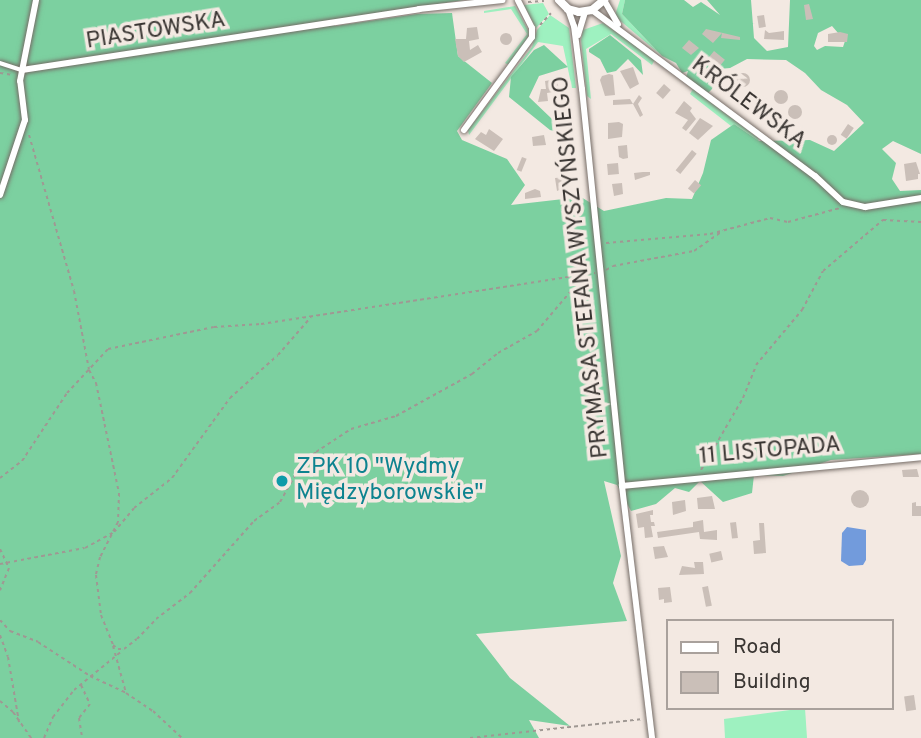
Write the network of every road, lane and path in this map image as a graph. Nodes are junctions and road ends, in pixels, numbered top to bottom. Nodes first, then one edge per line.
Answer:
1 (36, 0) edge
2 (503, 0) edge
3 (518, 0) edge
4 (559, 0) edge
5 (604, 0) edge
6 (568, 9) junction
7 (588, 11) junction
8 (551, 13) dead end
9 (624, 32) junction
10 (533, 33) junction
11 (576, 44) junction
12 (0, 63) edge
13 (22, 72) junction
14 (0, 73) edge
15 (25, 120) junction
16 (464, 130) dead end
17 (0, 195) edge
18 (921, 198) edge
19 (854, 206) junction
20 (921, 222) edge
21 (723, 231) junction
22 (598, 244) junction
23 (601, 273) junction
24 (587, 274) junction
25 (312, 316) junction
26 (89, 370) junction
27 (921, 457) edge
28 (697, 477) junction
29 (0, 478) edge
30 (622, 486) junction
31 (114, 532) junction
32 (0, 549) edge
33 (7, 562) junction
34 (0, 564) edge
35 (0, 590) edge
36 (0, 620) edge
37 (0, 635) edge
38 (113, 645) junction
39 (124, 649) junction
40 (115, 656) junction
41 (90, 676) junction
42 (81, 684) junction
43 (126, 693) junction
44 (0, 701) edge
45 (649, 719) junction
46 (19, 722) junction
47 (31, 738) edge
48 (44, 738) edge
49 (82, 738) edge
50 (182, 738) edge
51 (470, 738) edge
52 (652, 738) edge

1 - 13 street
2 - 13 street, PIASTOWSKA
3 - 10 street
4 - 6 street
5 - 7 street
5 - 9 street, KRÓLEWSKA
6 - 7 street
6 - 11 street, PRYMASA STEFANA WYSZYŃSKIEGO
7 - 9 street, KRÓLEWSKA
7 - 11 street, PRYMASA STEFANA WYSZYŃSKIEGO
8 - 10 path
9 - 19 street, KRÓLEWSKA
10 - 16 street
11 - 22 street, PRYMASA STEFANA WYSZYŃSKIEGO
12 - 13 lane
13 - 14 path
13 - 15 street
15 - 17 street
15 - 26 path
18 - 19 street
19 - 21 path
20 - 28 path
21 - 22 path
21 - 23 path
22 - 23 street, PRYMASA STEFANA WYSZYŃSKIEGO
23 - 24 path
23 - 30 street, PRYMASA STEFANA WYSZYŃSKIEGO
24 - 25 path
24 - 39 path
25 - 26 path
25 - 31 path
26 - 29 path
26 - 31 path
27 - 28 street, 11 LISTOPADA
28 - 30 street, 11 LISTOPADA
30 - 45 street, PRYMASA STEFANA WYSZYŃSKIEGO
31 - 33 path
31 - 38 path
32 - 33 path
33 - 34 path
33 - 35 path
36 - 41 path
37 - 46 path
38 - 39 path
38 - 40 path
39 - 40 path
40 - 41 path
40 - 43 path
41 - 42 path
41 - 43 path
42 - 48 path
42 - 49 path
43 - 50 path
44 - 46 path
45 - 51 path
45 - 52 street, PRYMASA STEFANA WYSZYŃSKIEGO
46 - 47 path

